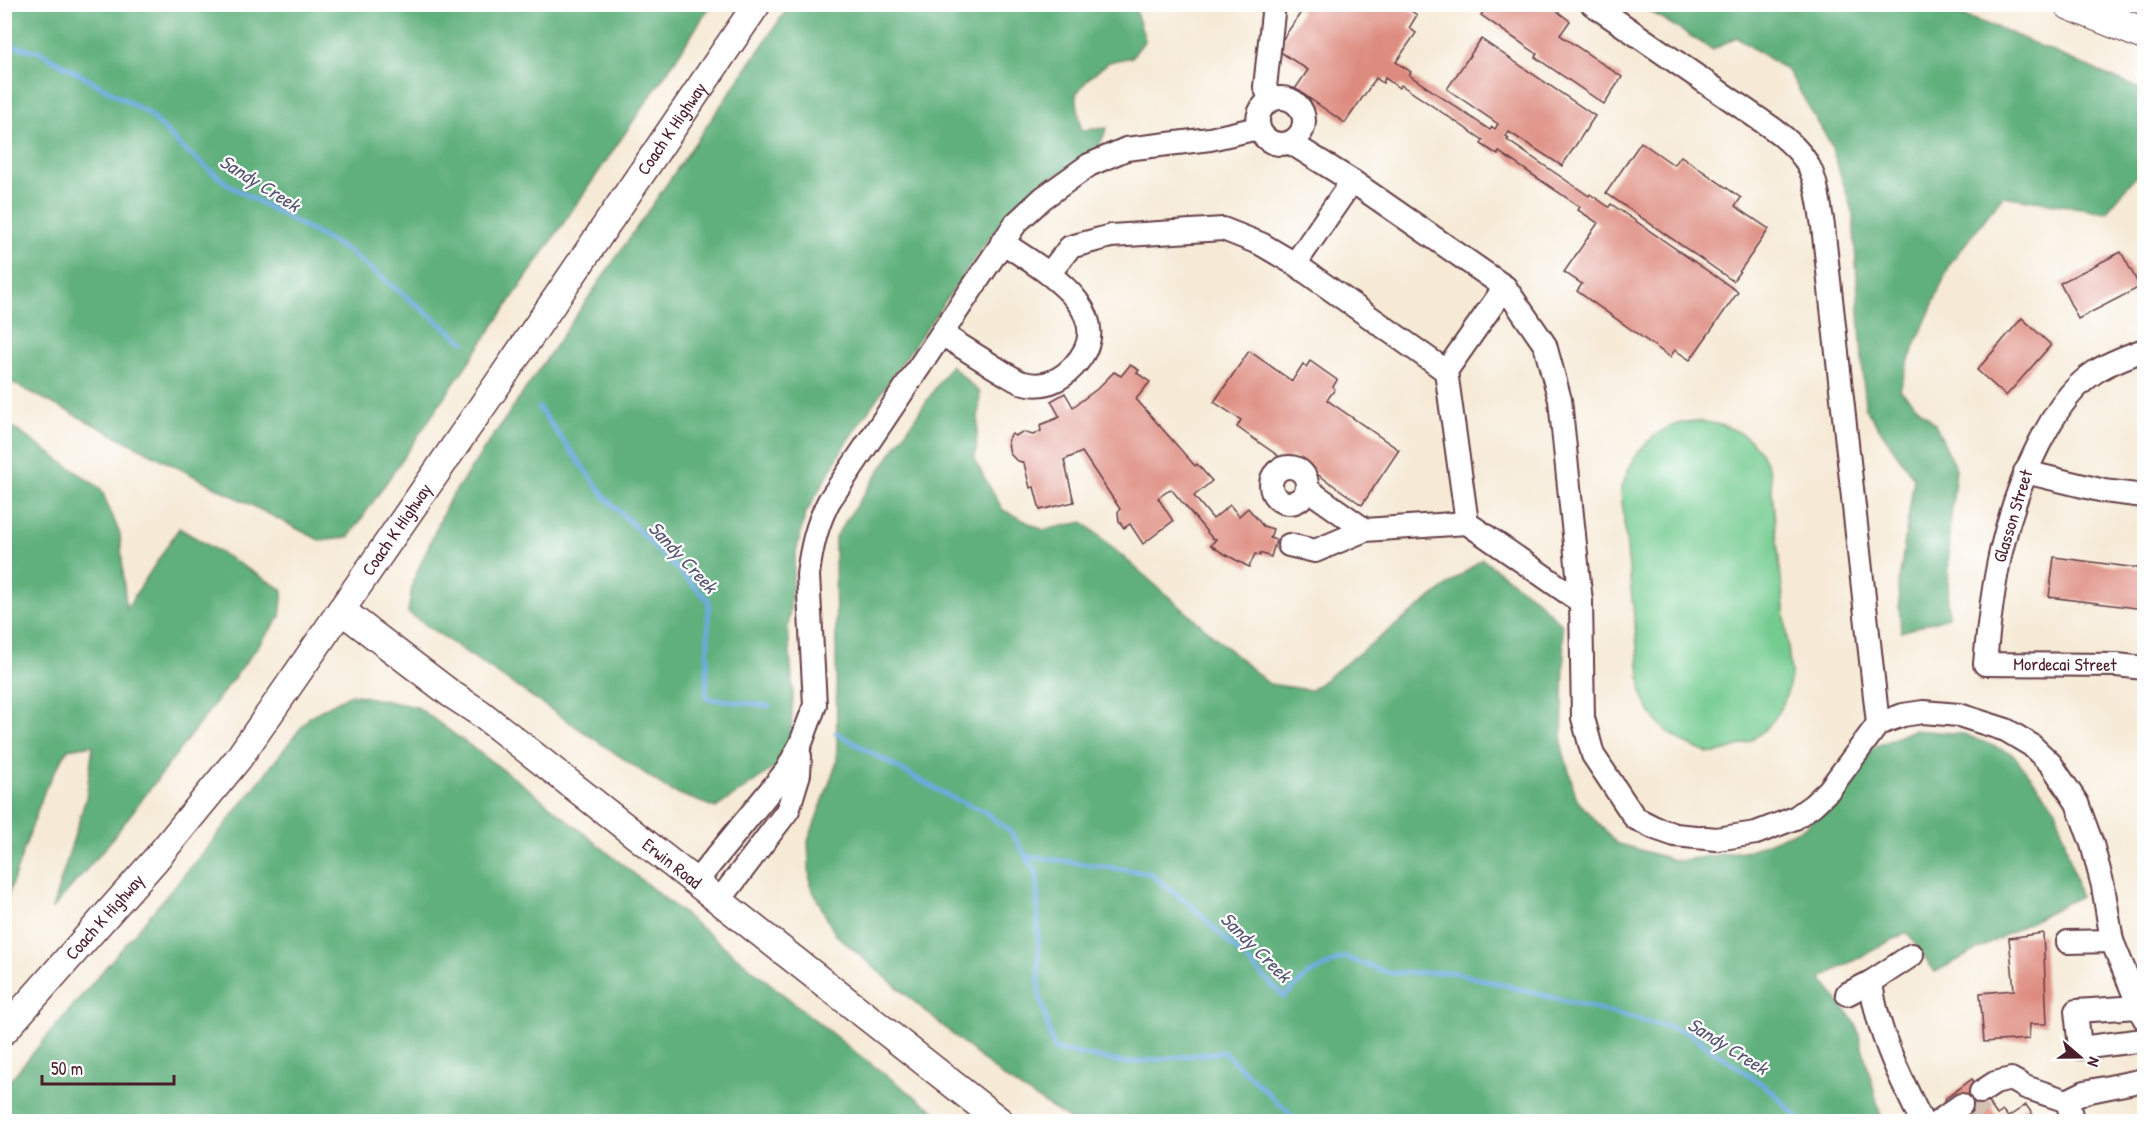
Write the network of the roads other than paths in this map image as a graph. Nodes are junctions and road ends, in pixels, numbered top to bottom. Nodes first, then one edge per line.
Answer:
1 (757, 4) edge
2 (1274, 4) edge
3 (1592, 4) edge
4 (2070, 4) edge
5 (2145, 34) edge
6 (1271, 100) junction
7 (1258, 128) junction
8 (1291, 142) junction
9 (1352, 181) junction
10 (1002, 242) junction
11 (1296, 264) junction
12 (1049, 274) junction
13 (1505, 286) junction
14 (942, 334) junction
15 (2145, 350) edge
16 (1446, 371) junction
17 (2025, 472) junction
18 (1304, 494) dead end
19 (2145, 496) edge
20 (1467, 523) junction
21 (1357, 532) junction
22 (1289, 544) dead end
23 (1581, 602) junction
24 (341, 610) junction
25 (1985, 664) joint
26 (2145, 668) edge
27 (1878, 724) junction
28 (801, 742) junction
29 (695, 883) junction
30 (719, 901) junction
31 (2112, 941) junction
32 (2068, 942) dead end
33 (1912, 955) dead end
34 (1871, 982) junction
35 (1847, 994) dead end
36 (2142, 1012) edge
37 (4, 1031) edge
38 (2145, 1040) edge
39 (2145, 1080) edge
40 (1983, 1095) tunnel mouth
41 (2070, 1111) edge
42 (1960, 1113) tunnel mouth
43 (1001, 1122) edge
44 (1922, 1122) edge
45 (1938, 1122) edge

1 - 24 main road, Coach K Highway
2 - 6 street
3 - 27 street
4 - 5 highway
6 - 7 street
6 - 8 street
7 - 8 street
7 - 10 street
8 - 9 street
9 - 11 street
9 - 13 street
10 - 12 street
10 - 14 street
11 - 12 street
11 - 16 street
12 - 14 street
13 - 16 street
13 - 23 street
14 - 28 street
15 - 17 street, Glasson Street
16 - 20 street
17 - 19 street
17 - 25 street, Glasson Street
18 - 21 street
20 - 21 street
20 - 23 street
21 - 22 street
23 - 27 street
24 - 29 main road, Erwin Road
24 - 37 main road, Coach K Highway
25 - 26 street, Mordecai Street
27 - 31 street
28 - 29 street
28 - 30 street
29 - 30 main road, Erwin Road
30 - 43 main road, Erwin Road
31 - 32 street
31 - 36 street
33 - 34 street
34 - 35 street
34 - 44 street
36 - 38 street
39 - 41 street
40 - 41 street
42 - 45 street

